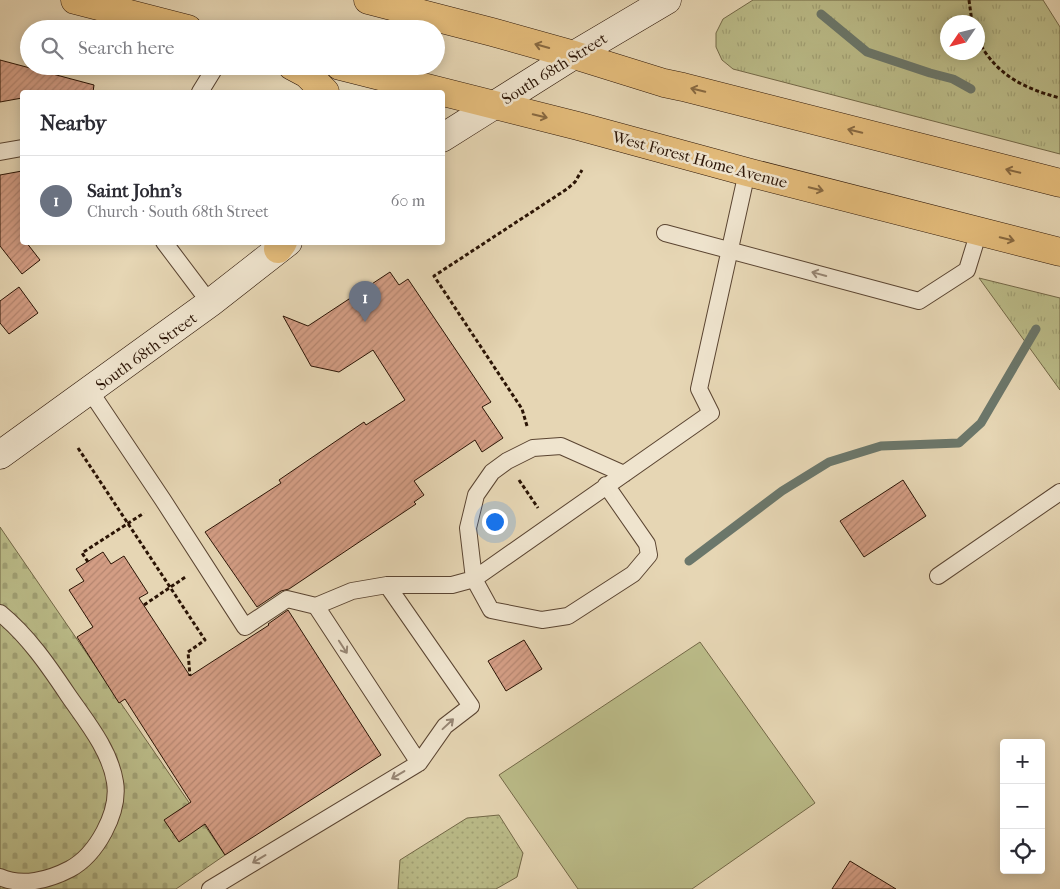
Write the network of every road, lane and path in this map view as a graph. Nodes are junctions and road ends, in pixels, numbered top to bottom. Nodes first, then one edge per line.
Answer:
1 (75, 0) edge
2 (368, 0) edge
3 (667, 0) edge
4 (969, 0) edge
5 (971, 15) edge
6 (153, 20) edge
7 (443, 20) edge
8 (445, 21) edge
9 (985, 52) edge
10 (574, 55) junction
11 (210, 75) edge
12 (308, 75) edge
13 (376, 75) edge
14 (201, 90) edge
15 (323, 90) edge
16 (435, 90) edge
17 (445, 93) edge
18 (1060, 98) edge
19 (494, 105) junction
20 (445, 136) edge
21 (20, 148) edge
22 (0, 152) edge
23 (582, 170) dead end
24 (747, 172) junction
25 (1060, 183) edge
26 (979, 231) junction
27 (665, 233) dead end
28 (166, 245) edge
29 (283, 245) edge
30 (730, 251) junction
31 (1060, 252) edge
32 (210, 304) junction
33 (90, 391) junction
34 (528, 429) dead end
35 (78, 448) dead end
36 (0, 455) edge
37 (507, 461) junction
38 (624, 474) junction
39 (606, 485) junction
40 (1060, 492) edge
41 (164, 500) junction
42 (128, 523) junction
43 (550, 525) junction
44 (88, 562) dead end
45 (205, 565) junction
46 (938, 576) dead end
47 (474, 580) junction
48 (387, 584) junction
49 (170, 587) junction
50 (144, 605) dead end
51 (316, 606) junction
52 (0, 613) edge
53 (190, 676) dead end
54 (419, 762) junction
55 (0, 877) edge
56 (210, 889) edge

1 - 6 main road
7 -> 2 main road
3 - 10 street, South 68th Street
4 - 5 path
10 -> 8 main road
9 - 18 path
10 - 19 street, South 68th Street
25 -> 10 main road
11 - 14 lane
12 - 15 main road
13 - 16 main road, West Forest Home Avenue
17 - 19 main road, West Forest Home Avenue
19 - 20 street, South 68th Street
19 -> 24 main road, West Forest Home Avenue
21 - 22 lane
23 - 34 path
24 -> 26 main road, West Forest Home Avenue
24 - 30 lane
26 -> 30 lane
26 -> 31 main road, West Forest Home Avenue
27 - 30 lane
28 - 32 lane
29 - 32 street, South 68th Street
30 - 38 lane
32 - 33 street, South 68th Street
33 - 36 street, South 68th Street
33 - 41 lane
35 - 42 path
37 - 38 lane
37 - 43 path
37 - 47 lane
38 - 39 lane
39 - 43 lane
39 - 47 lane
40 - 46 lane
41 - 42 path
41 - 45 lane
42 - 44 path
42 - 49 path
43 - 47 lane
45 - 49 path
45 - 51 lane
47 - 48 lane
48 - 51 lane
54 -> 48 lane
49 - 50 path
49 - 53 path
51 -> 54 lane
52 - 55 lane
54 -> 56 lane

